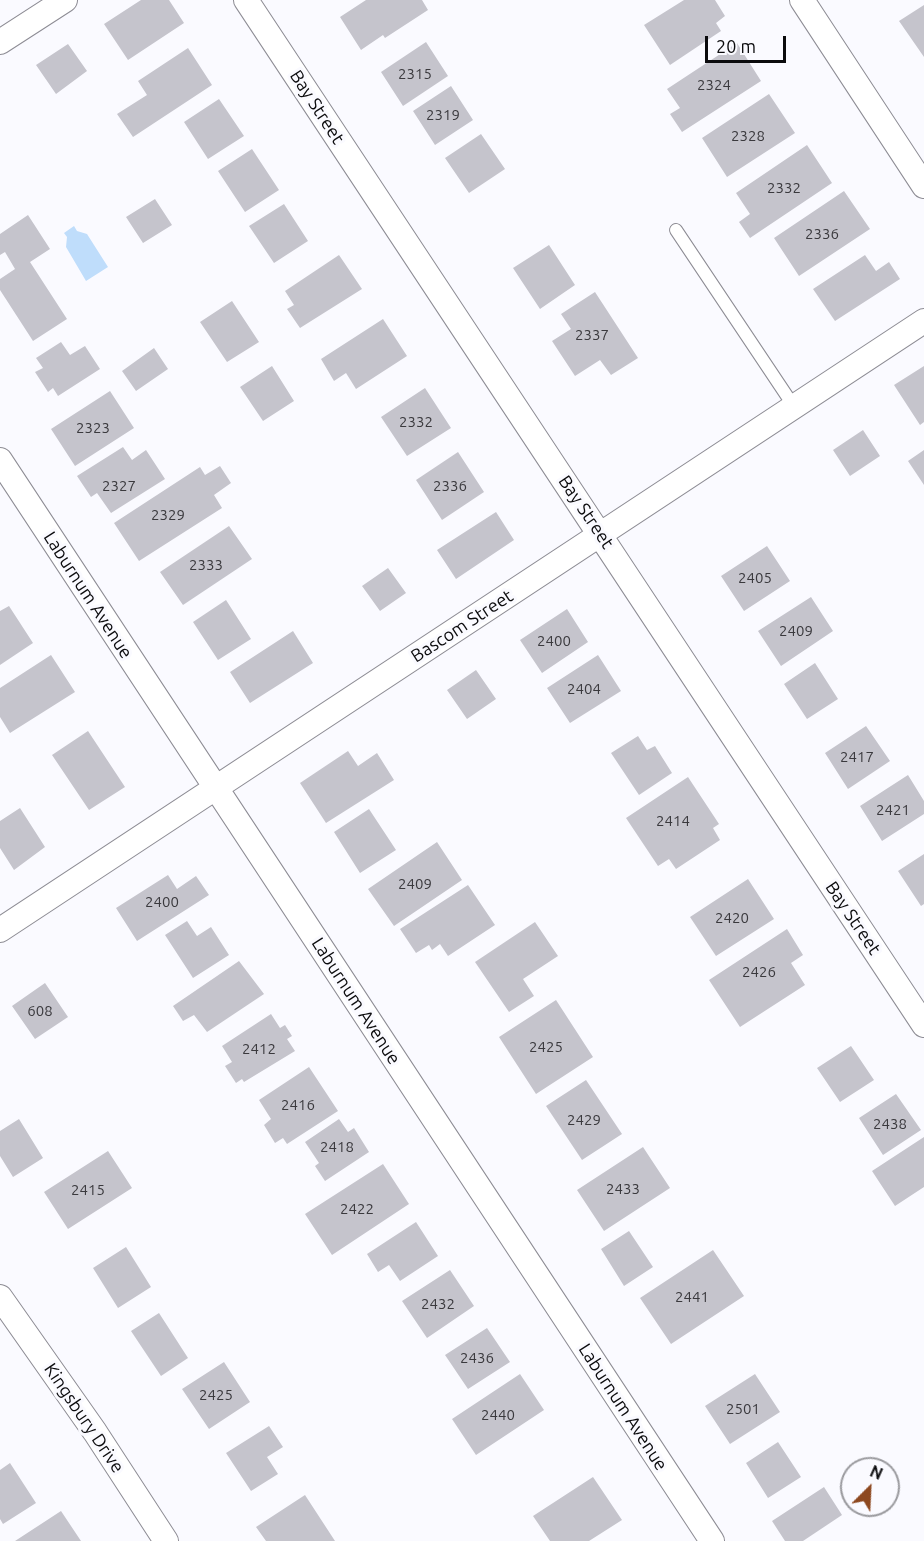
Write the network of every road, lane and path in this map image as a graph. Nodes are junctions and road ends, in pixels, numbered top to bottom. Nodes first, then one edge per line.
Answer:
1 (65, 0) edge
2 (246, 0) edge
3 (802, 0) edge
4 (0, 42) edge
5 (924, 186) edge
6 (676, 230) dead end
7 (924, 321) edge
8 (795, 408) junction
9 (0, 460) edge
10 (601, 535) junction
11 (215, 788) junction
12 (0, 930) edge
13 (924, 1025) edge
14 (0, 1297) edge
15 (166, 1541) edge
16 (712, 1541) edge

1 - 4 street
2 - 10 street, Bay Street
3 - 5 street
6 - 8 lane
7 - 8 street, Bascom Street
8 - 10 street, Bascom Street
9 - 11 street, Laburnum Avenue
10 - 11 street, Bascom Street
10 - 13 street, Bay Street
11 - 12 street, Bascom Street
11 - 16 street, Laburnum Avenue
14 - 15 street, Kingsbury Drive

